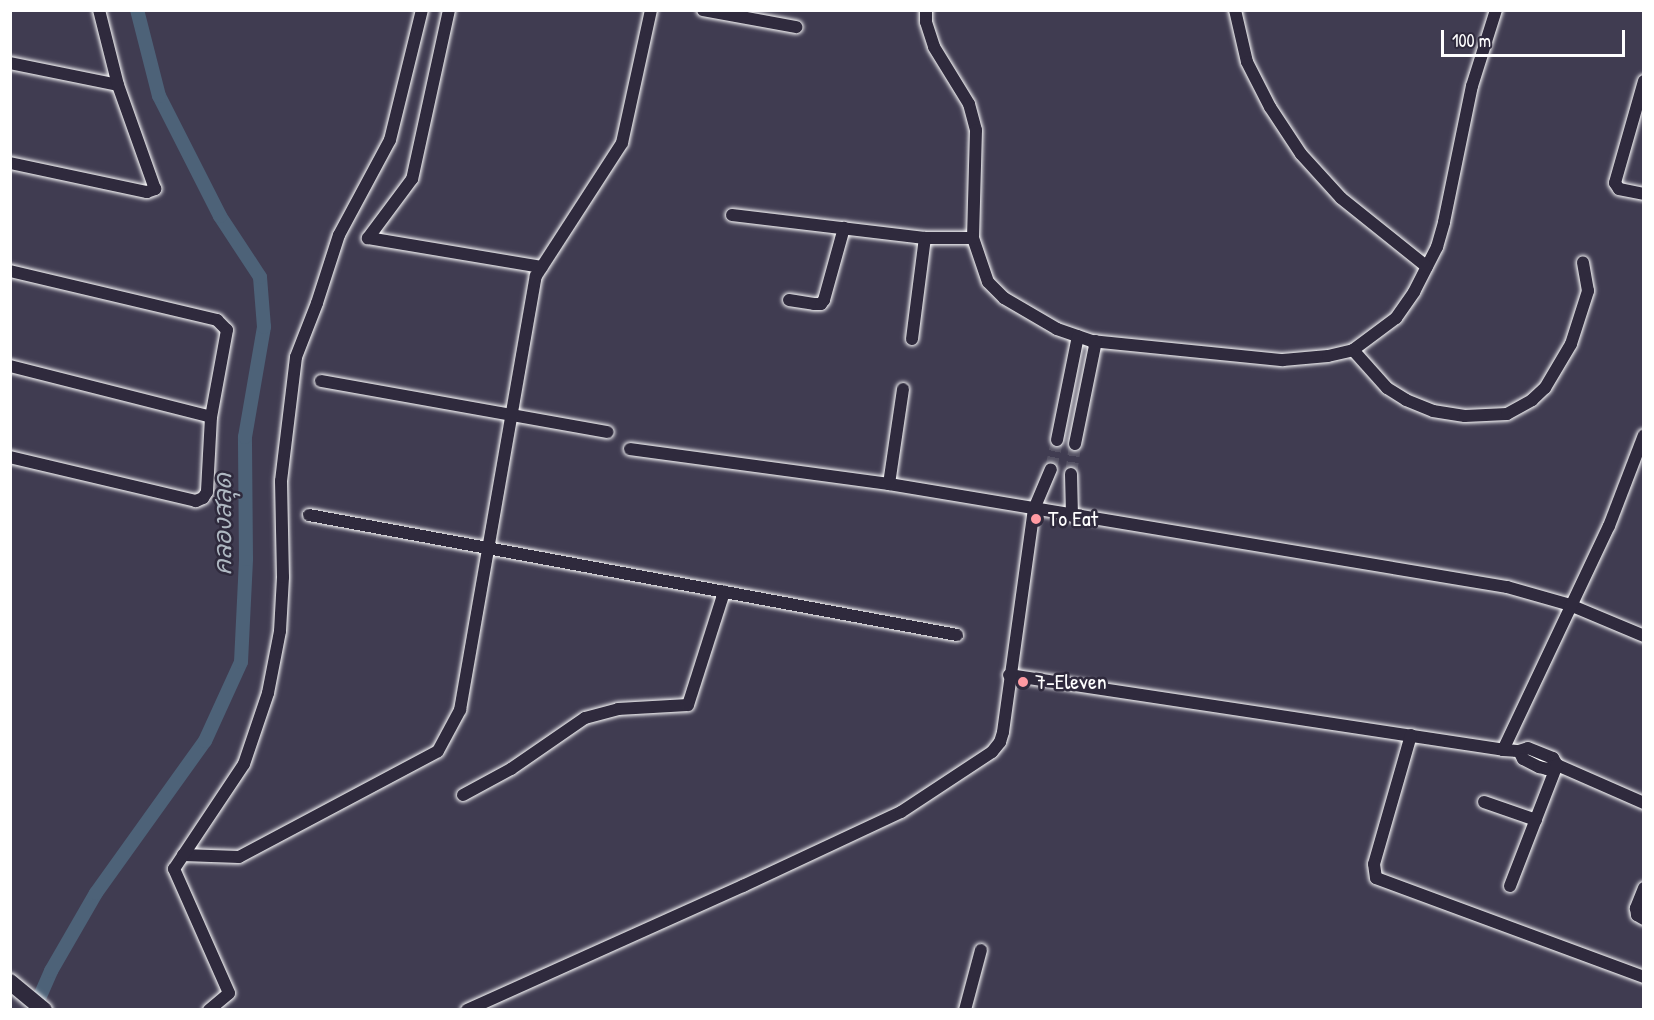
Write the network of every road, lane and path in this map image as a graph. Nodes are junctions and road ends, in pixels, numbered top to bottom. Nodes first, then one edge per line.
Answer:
1 (99, 10) edge
2 (422, 10) edge
3 (449, 10) edge
4 (651, 10) edge
5 (703, 10) edge
6 (926, 10) edge
7 (1235, 10) edge
8 (1496, 10) edge
9 (796, 27) dead end
10 (10, 63) edge
11 (1644, 81) edge
12 (118, 85) junction
13 (10, 163) edge
14 (1644, 194) edge
15 (732, 215) dead end
16 (844, 228) junction
17 (925, 238) junction
18 (973, 238) junction
19 (1583, 262) dead end
20 (542, 267) junction
21 (1427, 267) junction
22 (10, 271) edge
23 (789, 300) dead end
24 (1077, 336) junction
25 (912, 339) dead end
26 (1096, 341) junction
27 (1353, 350) junction
28 (10, 366) edge
29 (321, 381) dead end
30 (903, 389) dead end
31 (511, 416) junction
32 (210, 417) junction
33 (608, 432) dead end
34 (1644, 435) edge
35 (1057, 440) tunnel mouth
36 (1075, 444) tunnel mouth
37 (630, 449) dead end
38 (10, 457) edge
39 (1051, 469) tunnel mouth
40 (1638, 472) edge
41 (1071, 474) tunnel mouth
42 (889, 484) junction
43 (1034, 509) junction
44 (309, 516) dead end
45 (1072, 516) junction
46 (488, 549) junction
47 (724, 592) junction
48 (1570, 604) junction
49 (957, 635) dead end
50 (1644, 636) edge
51 (1009, 675) junction
52 (1411, 735) junction
53 (1503, 750) junction
54 (1557, 765) junction
55 (463, 795) dead end
56 (1484, 802) dead end
57 (1644, 803) edge
58 (1536, 820) junction
59 (183, 855) junction
60 (1509, 886) dead end
61 (1644, 888) edge
62 (1644, 919) edge
63 (981, 950) dead end
64 (1644, 977) edge
65 (10, 982) edge
66 (44, 1010) edge
67 (208, 1010) edge
68 (467, 1010) edge
69 (965, 1010) edge

1 - 12 street
2 - 59 street
3 - 20 street
4 - 20 street
5 - 9 street
6 - 18 street
7 - 21 street
8 - 21 street
10 - 12 street
11 - 14 street
12 - 13 street
15 - 16 street
16 - 17 street
16 - 23 street
17 - 18 street
17 - 25 street
18 - 24 street
19 - 27 street
20 - 31 street
21 - 27 street
22 - 32 street
24 - 26 street
24 - 35 street
26 - 27 street
26 - 36 street
28 - 32 street
29 - 31 street
30 - 42 street
31 - 33 street
31 - 46 street
32 - 38 street
34 - 40 street
37 - 42 street
39 - 43 street
40 - 48 street
41 - 45 street
42 - 43 street
43 - 45 street
43 - 51 street
44 - 46 street
45 - 48 street
46 - 47 street
46 - 59 street
47 - 49 street
47 - 55 street
48 - 50 street
48 - 53 street
51 - 52 street
51 - 68 street
52 - 53 street
52 - 64 street
53 - 54 street
54 - 57 street
54 - 58 street
56 - 58 street
58 - 60 street
59 - 67 street
61 - 62 street
63 - 69 street
65 - 66 main road

